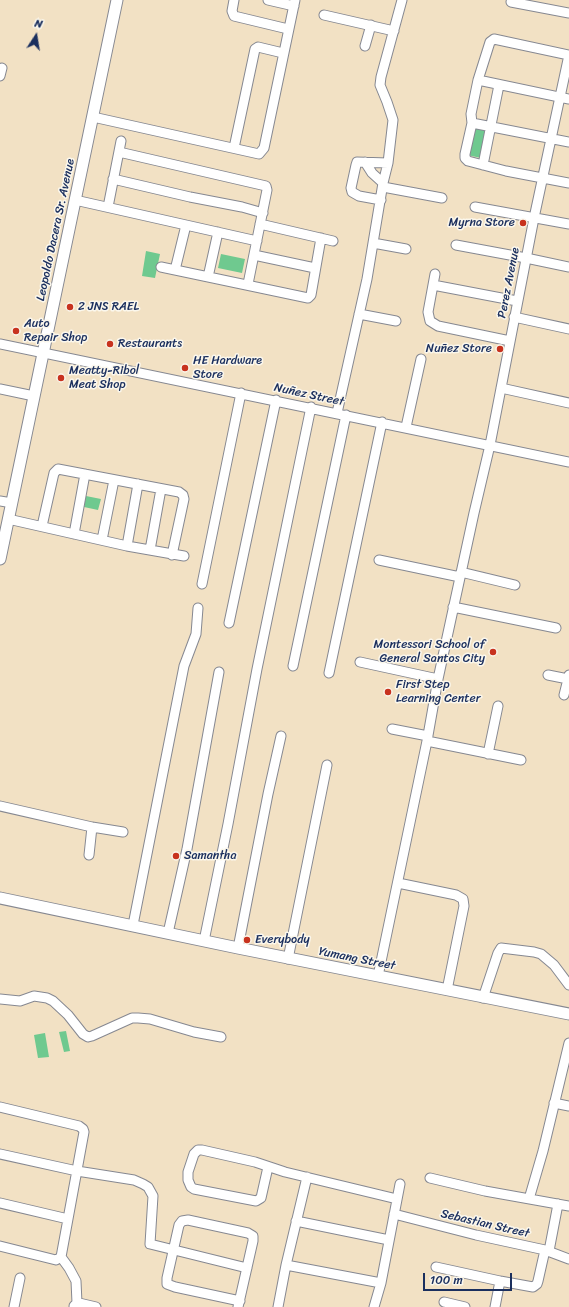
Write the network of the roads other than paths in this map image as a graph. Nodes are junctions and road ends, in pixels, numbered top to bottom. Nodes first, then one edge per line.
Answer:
1 (117, 0) edge
2 (234, 0) edge
3 (268, 0) edge
4 (402, 0) edge
5 (511, 2) dead end
6 (294, 3) edge
7 (569, 13) edge
8 (324, 15) dead end
9 (371, 26) junction
10 (288, 29) junction
11 (394, 31) junction
12 (365, 46) dead end
13 (283, 53) junction
14 (569, 55) edge
15 (478, 80) junction
16 (499, 85) junction
17 (564, 98) edge
18 (92, 117) junction
19 (472, 123) junction
20 (491, 127) junction
21 (551, 138) junction
22 (121, 141) dead end
23 (569, 142) edge
24 (234, 148) junction
25 (119, 152) junction
26 (365, 162) junction
27 (388, 163) junction
28 (483, 165) junction
29 (542, 178) junction
30 (113, 179) junction
31 (569, 183) edge
32 (383, 185) junction
33 (442, 198) dead end
34 (75, 200) junction
35 (381, 200) junction
36 (108, 208) junction
37 (475, 208) dead end
38 (263, 212) junction
39 (534, 218) junction
40 (260, 224) junction
41 (569, 224) edge
42 (186, 225) junction
43 (218, 232) junction
44 (322, 238) junction
45 (257, 241) junction
46 (333, 241) dead end
47 (373, 243) junction
48 (456, 245) dead end
49 (406, 249) dead end
50 (254, 255) junction
51 (526, 258) junction
52 (161, 267) dead end
53 (569, 267) edge
54 (315, 268) junction
55 (175, 270) junction
56 (436, 274) dead end
57 (208, 277) junction
58 (248, 284) junction
59 (433, 285) junction
60 (517, 301) junction
61 (359, 314) junction
62 (514, 317) junction
63 (396, 321) dead end
64 (569, 329) edge
65 (510, 341) junction
66 (0, 344) edge
67 (43, 353) junction
68 (421, 359) dead end
69 (501, 388) junction
70 (0, 389) edge
71 (241, 393) junction
72 (34, 396) junction
73 (276, 400) junction
74 (569, 403) edge
75 (310, 407) junction
76 (342, 414) junction
77 (382, 422) junction
78 (406, 428) junction
79 (490, 445) junction
80 (569, 462) edge
81 (85, 474) junction
82 (114, 480) junction
83 (138, 484) junction
84 (161, 489) junction
85 (0, 501) edge
86 (12, 503) junction
87 (5, 524) edge
88 (42, 526) junction
89 (74, 534) junction
90 (102, 540) junction
91 (127, 546) junction
92 (150, 550) junction
93 (172, 554) junction
94 (184, 556) dead end
95 (0, 559) edge
96 (379, 560) dead end
97 (460, 574) junction
98 (202, 584) dead end
99 (515, 585) dead end
100 (453, 607) junction
101 (198, 608) dead end
102 (229, 623) dead end
103 (556, 628) dead end
104 (360, 662) dead end
105 (293, 666) dead end
106 (219, 672) dead end
107 (329, 673) dead end
108 (548, 675) dead end
109 (569, 677) edge
110 (438, 679) junction
111 (564, 695) dead end
112 (498, 706) dead end
113 (392, 729) dead end
114 (281, 736) dead end
115 (427, 739) junction
116 (488, 754) junction
117 (521, 760) dead end
118 (327, 765) dead end
119 (0, 806) edge
120 (92, 827) junction
121 (123, 832) dead end
122 (89, 855) dead end
123 (398, 883) junction
124 (0, 898) edge
125 (133, 925) junction
126 (168, 933) junction
127 (204, 941) junction
128 (238, 948) junction
129 (288, 958) junction
130 (378, 976) junction
131 (569, 985) edge
132 (447, 990) junction
133 (484, 998) junction
134 (0, 999) edge
135 (569, 1014) edge
136 (221, 1037) dead end
137 (569, 1043) edge
138 (554, 1103) junction
139 (569, 1106) edge
140 (0, 1107) edge
141 (0, 1154) edge
142 (268, 1167) junction
143 (77, 1171) junction
144 (307, 1177) junction
145 (430, 1178) dead end
146 (400, 1184) dead end
147 (397, 1199) junction
148 (529, 1199) junction
149 (0, 1203) edge
150 (558, 1204) junction
151 (569, 1206) edge
152 (394, 1214) junction
153 (68, 1219) junction
154 (296, 1221) junction
155 (389, 1240) junction
156 (0, 1246) edge
157 (174, 1250) junction
158 (547, 1251) junction
159 (61, 1257) junction
160 (569, 1259) edge
161 (286, 1265) junction
162 (436, 1267) dead end
163 (247, 1268) junction
164 (20, 1278) dead end
165 (500, 1281) junction
166 (380, 1283) junction
167 (444, 1302) dead end
168 (239, 1304) edge
169 (75, 1305) edge
170 (14, 1307) edge
171 (96, 1307) edge
172 (280, 1307) edge
173 (374, 1307) edge
174 (465, 1307) edge
175 (494, 1307) edge

1 - 18 main road, Leopoldo Dacera Sr. Avenue
2 - 10 street
3 - 6 street
4 - 11 street
5 - 7 street
6 - 10 street
8 - 9 street
9 - 11 street
9 - 12 street
10 - 13 street
11 - 27 street
13 - 24 street
13 - 24 street
14 - 15 street
14 - 17 street, Perez Avenue
15 - 16 street
15 - 19 street
16 - 17 street
16 - 20 street
17 - 21 street, Perez Avenue
18 - 24 street
18 - 34 main road, Leopoldo Dacera Sr. Avenue
19 - 20 street
19 - 28 street
20 - 21 street
20 - 28 street
21 - 23 street
21 - 29 street, Perez Avenue
22 - 25 street
25 - 30 street
25 - 38 street
26 - 27 street
26 - 32 street
26 - 35 street
27 - 32 street
28 - 29 street
29 - 31 street
29 - 39 street, Perez Avenue
30 - 36 street
30 - 38 street
32 - 33 street
32 - 35 street
34 - 36 street
34 - 67 main road, Leopoldo Dacera Sr. Avenue
35 - 47 street
36 - 42 street
37 - 39 street
38 - 40 street
39 - 41 street
39 - 51 street, Perez Avenue
40 - 44 street
40 - 45 street
42 - 43 street
42 - 55 street
43 - 45 street
43 - 57 street
44 - 46 street
44 - 54 street
45 - 50 street
47 - 49 street
47 - 61 street
48 - 51 street
50 - 54 street
50 - 58 street
51 - 53 street
51 - 60 street, Perez Avenue
52 - 55 street
54 - 58 street
55 - 57 street
56 - 59 street
57 - 58 street
59 - 60 street
59 - 65 street
60 - 62 street, Perez Avenue
61 - 63 street
61 - 76 street
62 - 64 street
62 - 65 street, Perez Avenue
65 - 69 street, Perez Avenue
66 - 67 street, Nuñez Street
67 - 71 street, Nuñez Street
67 - 72 main road, Leopoldo Dacera Sr. Avenue
68 - 78 street
69 - 74 street
69 - 79 street, Perez Avenue
70 - 72 street
71 - 73 street, Nuñez Street
71 - 98 street
72 - 86 main road, Leopoldo Dacera Sr. Avenue
73 - 75 street, Nuñez Street
73 - 102 street
75 - 76 street, Nuñez Street
75 - 127 street
76 - 77 street, Nuñez Street
76 - 105 street
77 - 78 street, Nuñez Street
77 - 107 street
78 - 79 street, Nuñez Street
79 - 80 street, Nuñez Street
79 - 97 street, Perez Avenue
81 - 82 street
81 - 88 street
81 - 89 street
82 - 83 street
82 - 90 street
83 - 84 street
83 - 91 street
84 - 92 street
84 - 93 street
85 - 86 street
86 - 87 main road, Leopoldo Dacera Sr. Avenue
87 - 88 street
87 - 95 main road, Leopoldo Dacera Sr. Avenue
88 - 89 street
89 - 90 street
90 - 91 street
91 - 92 street
92 - 93 street
93 - 94 street
96 - 97 street
97 - 99 street
97 - 100 street, Perez Avenue
100 - 103 street
100 - 110 street, Perez Avenue
101 - 125 street
104 - 110 street
106 - 126 street
108 - 109 street
109 - 111 street
110 - 115 street, Perez Avenue
112 - 116 street
113 - 115 street
114 - 128 street
115 - 116 street
115 - 123 street, Perez Avenue
116 - 117 street
118 - 129 street
119 - 120 street
120 - 121 street
120 - 122 street
123 - 130 street, Perez Avenue
123 - 132 street
124 - 125 main road, Yumang Street
125 - 126 main road, Yumang Street
126 - 127 main road, Yumang Street
127 - 128 main road, Yumang Street
128 - 129 main road, Yumang Street
129 - 130 main road, Yumang Street
130 - 132 main road, Yumang Street
131 - 133 street
132 - 133 main road, Yumang Street
133 - 135 main road, Yumang Street
134 - 136 street
137 - 138 street
138 - 139 street
138 - 148 street
140 - 143 street
141 - 143 street
142 - 142 street
142 - 144 street
143 - 153 street
143 - 157 street
144 - 147 street
144 - 154 street
145 - 148 street
146 - 147 street
147 - 152 street
148 - 150 street
149 - 153 street
150 - 151 street
150 - 158 street
152 - 155 street
152 - 158 street, Sebastian Street
153 - 159 street
154 - 155 street
154 - 161 street
155 - 166 street
156 - 159 street
157 - 163 street
157 - 163 street
157 - 168 street
158 - 160 street, Sebastian Street
158 - 165 street
159 - 169 street
161 - 166 street
161 - 172 street
162 - 165 street
163 - 168 street
164 - 170 street
165 - 175 street
166 - 173 street
167 - 174 street
169 - 171 street

